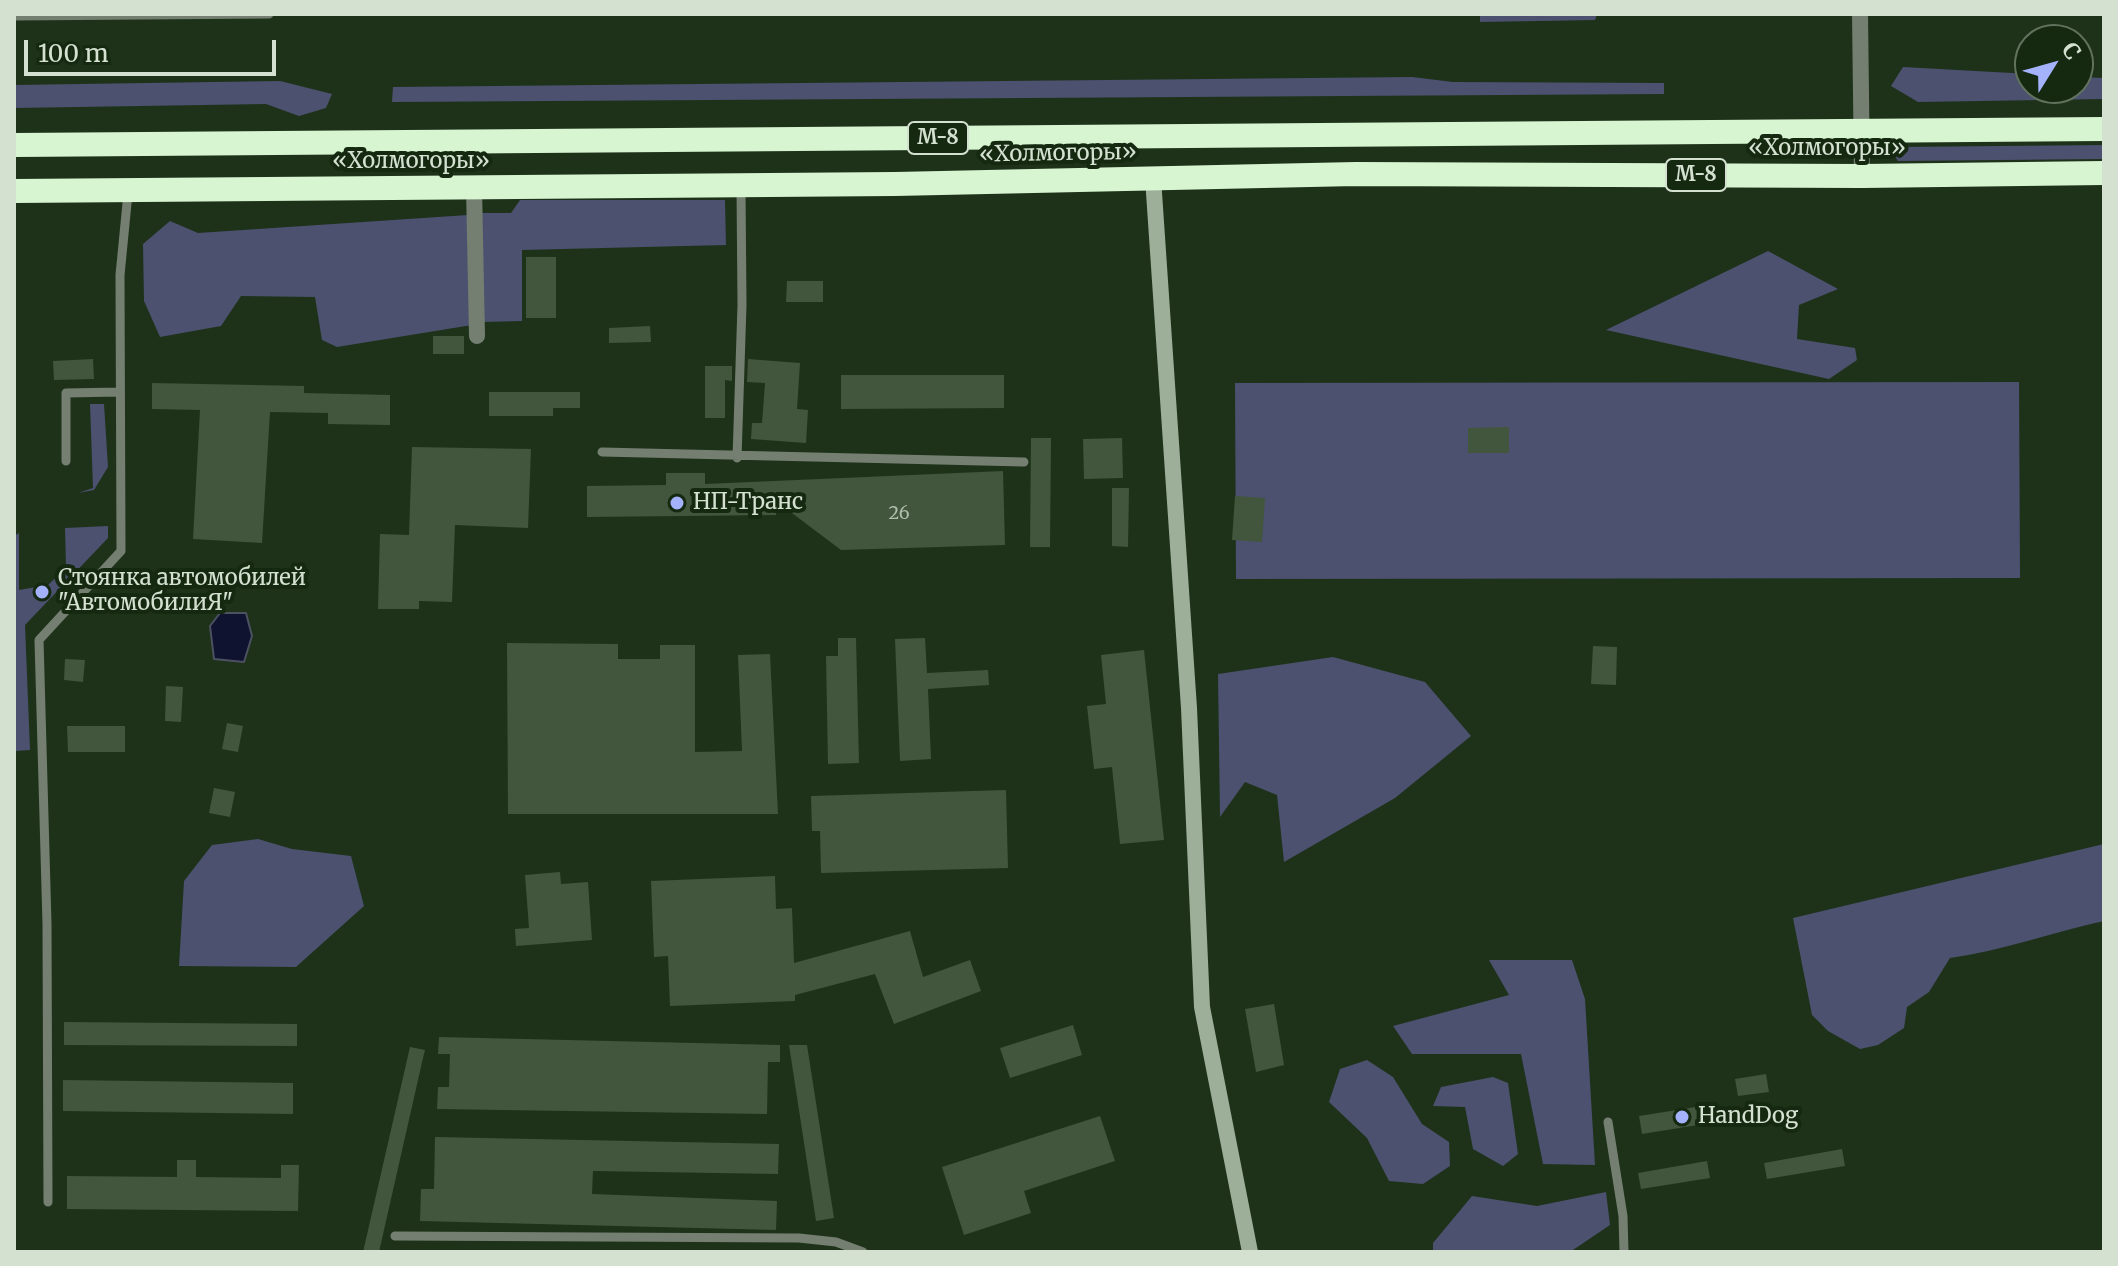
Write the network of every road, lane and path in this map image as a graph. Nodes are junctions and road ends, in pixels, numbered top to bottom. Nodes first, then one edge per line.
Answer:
1 (269, 14) edge
2 (1860, 14) edge
3 (14, 16) edge
4 (2104, 129) edge
5 (1861, 131) junction
6 (14, 145) edge
7 (2104, 173) edge
8 (1862, 176) junction
9 (1153, 178) junction
10 (741, 185) junction
11 (474, 187) junction
12 (128, 190) junction
13 (14, 191) edge
14 (477, 336) dead end
15 (119, 392) junction
16 (602, 452) dead end
17 (737, 458) junction
18 (66, 461) dead end
19 (1024, 462) dead end
20 (1608, 1122) dead end
21 (48, 1202) dead end
22 (395, 1236) dead end
23 (863, 1252) edge
24 (1250, 1252) edge
25 (1624, 1252) edge

1 - 3 lane
2 - 5 street
4 - 5 highway, «Холмогоры» / М-8
5 - 6 highway, «Холмогоры» / М-8
5 - 8 street
7 - 8 highway, «Холмогоры» / М-8
8 - 9 highway, «Холмогоры» / М-8
9 - 10 highway, «Холмогоры» / М-8
9 - 24 street
10 - 11 highway, «Холмогоры» / М-8
10 - 17 lane
11 - 12 highway, «Холмогоры» / М-8
11 - 14 street
12 - 13 highway, «Холмогоры» / М-8
12 - 15 lane
15 - 18 lane
15 - 21 lane
16 - 17 lane
17 - 19 lane
20 - 25 lane
22 - 23 lane

